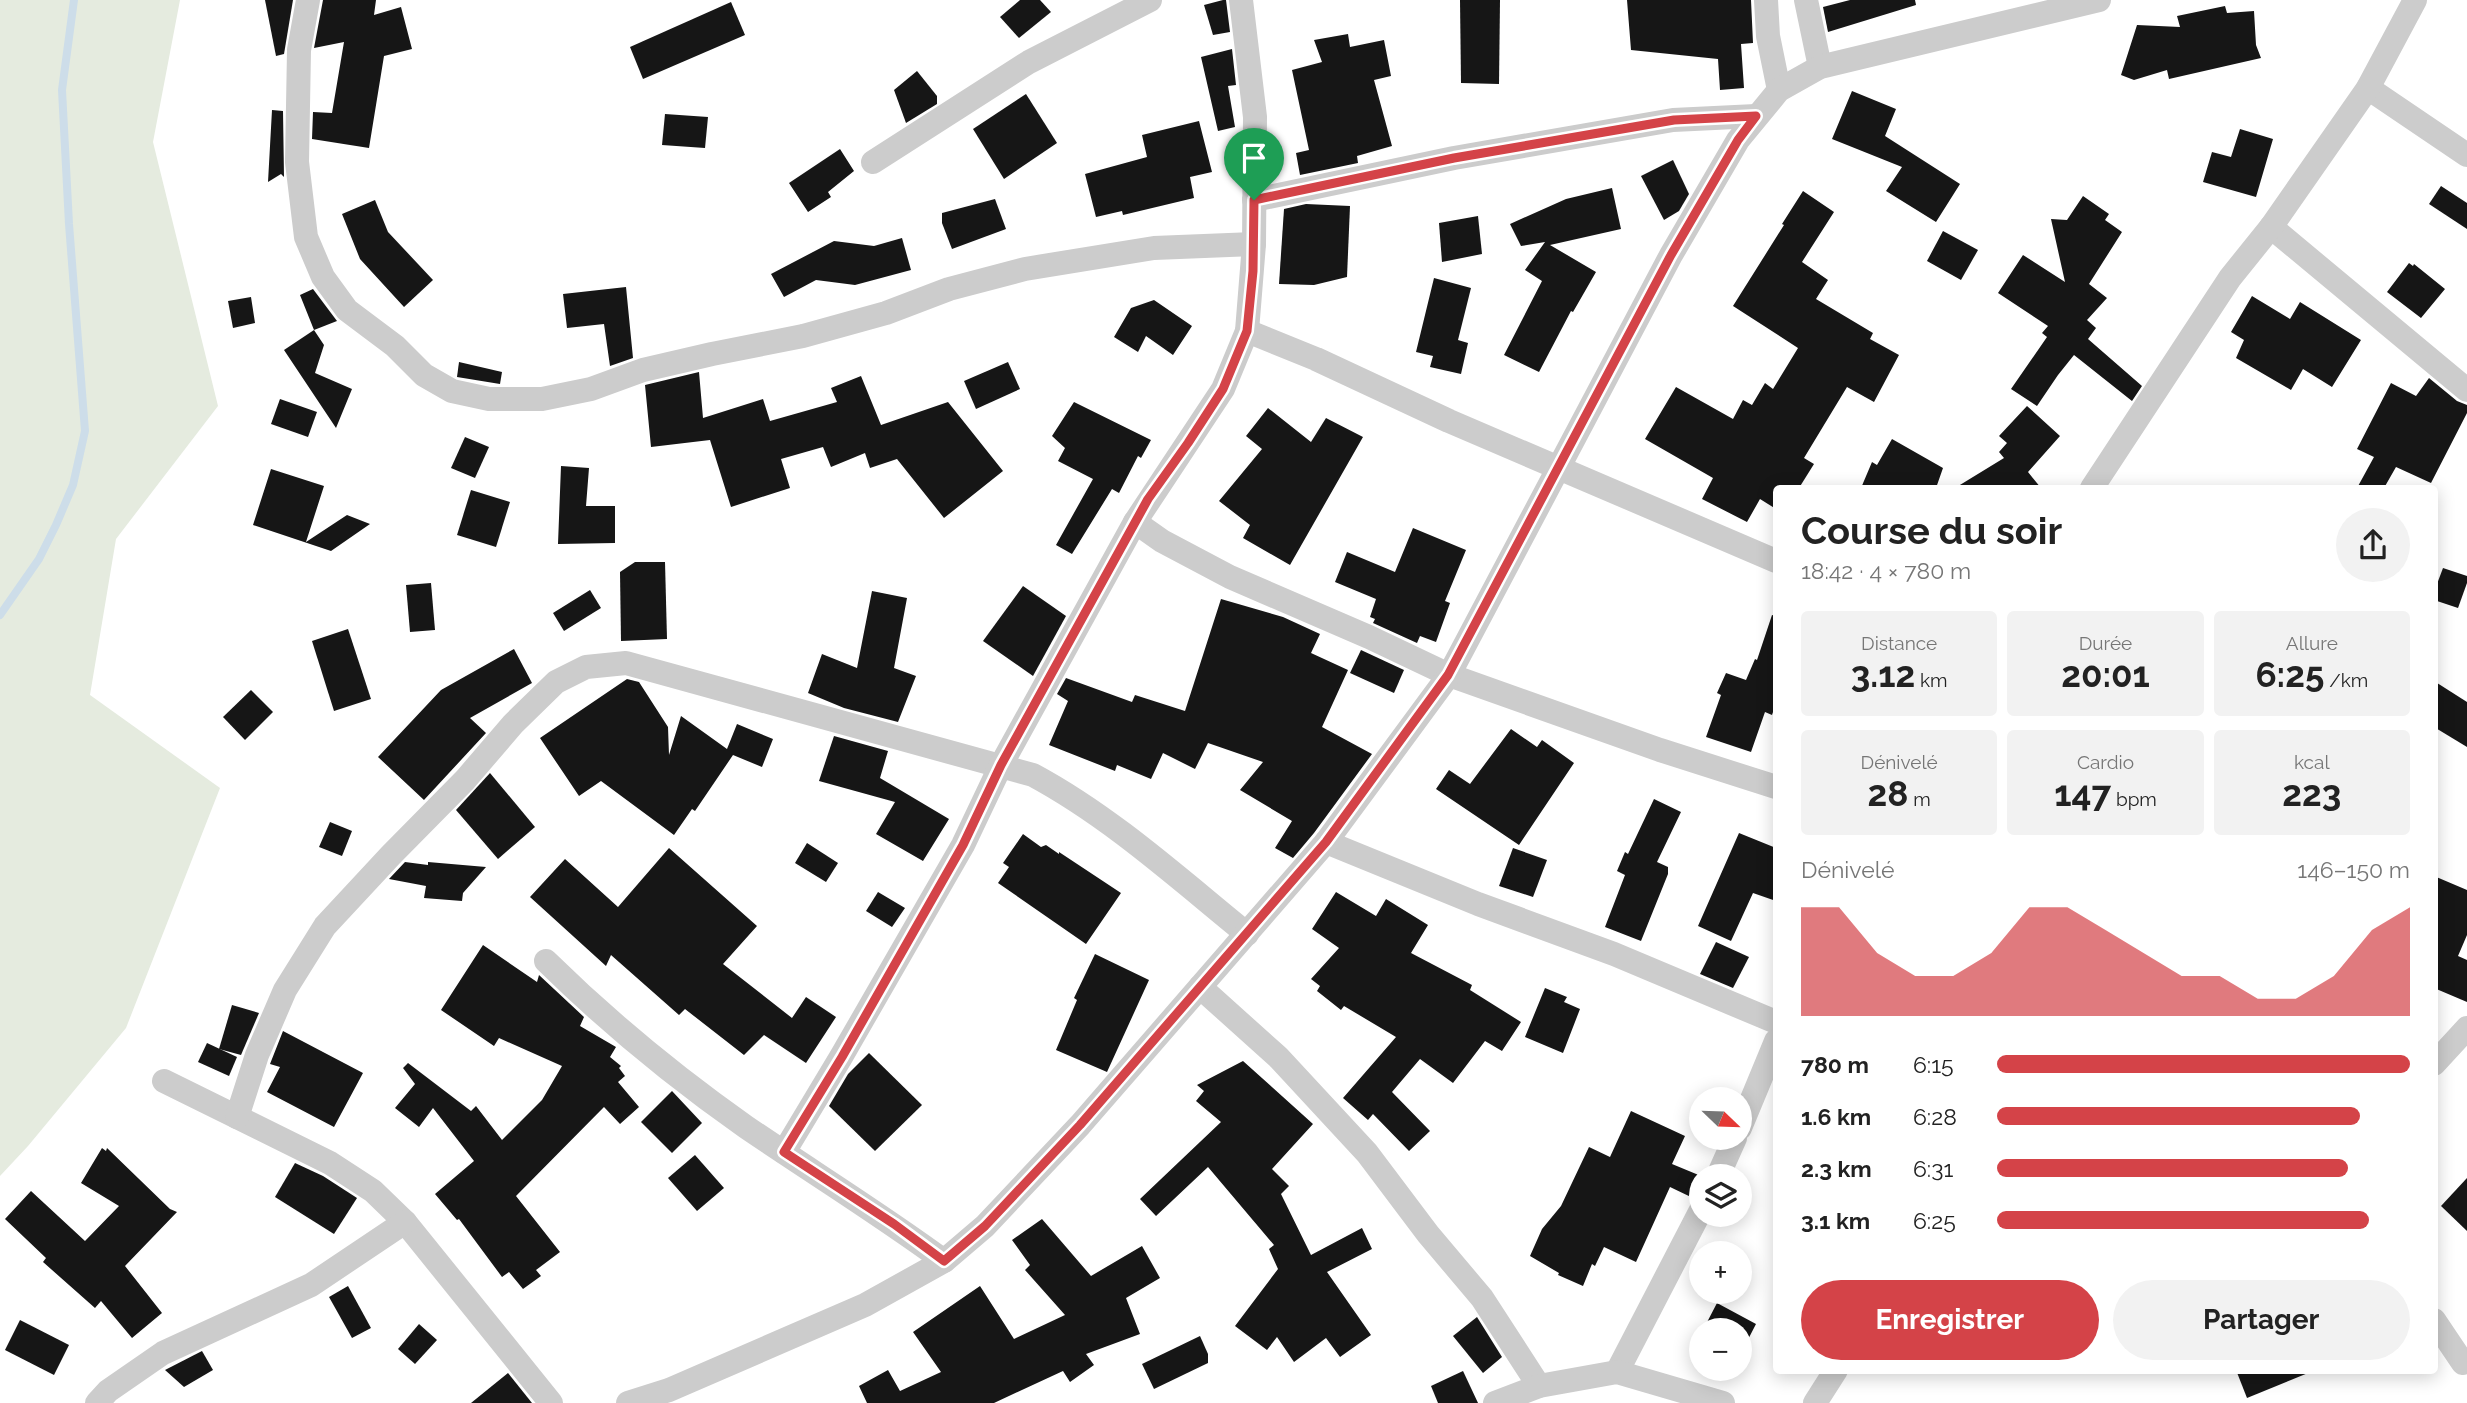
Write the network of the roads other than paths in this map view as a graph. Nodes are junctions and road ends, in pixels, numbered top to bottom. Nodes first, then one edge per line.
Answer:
1 (308, 0) edge
2 (1150, 0) edge
3 (1241, 0) edge
4 (1766, 0) edge
5 (1806, 0) edge
6 (2099, 0) edge
7 (2415, 0) edge
8 (1820, 67) junction
9 (2368, 88) junction
10 (1779, 90) junction
11 (1756, 116) junction
12 (2467, 155) edge
13 (873, 162) dead end
14 (1254, 200) junction
15 (2271, 227) junction
16 (1254, 244) junction
17 (1247, 331) junction
18 (2467, 390) edge
19 (1559, 467) junction
20 (2094, 485) edge
21 (1135, 522) junction
22 (1773, 560) edge
23 (1448, 675) junction
24 (1001, 765) junction
25 (1773, 786) edge
26 (1326, 842) junction
27 (1247, 934) junction
28 (546, 961) dead end
29 (1200, 987) junction
30 (1773, 1021) edge
31 (2467, 1028) edge
32 (1773, 1048) edge
33 (2438, 1060) edge
34 (164, 1081) dead end
35 (1752, 1099) edge
36 (237, 1117) junction
37 (784, 1152) junction
38 (405, 1223) junction
39 (1692, 1227) edge
40 (944, 1261) junction
41 (2438, 1326) edge
42 (2463, 1363) dead end
43 (1617, 1372) junction
44 (1833, 1374) edge
45 (1539, 1386) junction
46 (97, 1403) edge
47 (551, 1403) edge
48 (628, 1403) edge
49 (1495, 1403) edge
50 (1723, 1403) edge
51 (1815, 1403) edge

1 - 16 street
2 - 13 street
3 - 14 street
4 - 10 street
5 - 8 street
6 - 8 street
7 - 9 street
8 - 10 street
9 - 12 street
9 - 15 street
10 - 11 street
11 - 14 street
11 - 19 street
14 - 16 street
15 - 18 street
15 - 20 street
16 - 17 street
17 - 19 street
17 - 21 street
19 - 22 street
19 - 23 street
21 - 23 street
21 - 24 street
23 - 25 street
23 - 26 street
24 - 27 street
24 - 36 street
24 - 37 street
26 - 27 street
26 - 30 street
27 - 29 street
28 - 37 street
29 - 40 street
29 - 45 street
31 - 33 street
32 - 35 street
34 - 36 street
36 - 38 street
37 - 40 street
38 - 46 street
38 - 47 street
39 - 43 street
40 - 48 street
41 - 42 street
43 - 45 street
43 - 50 street
44 - 51 street
45 - 49 street

